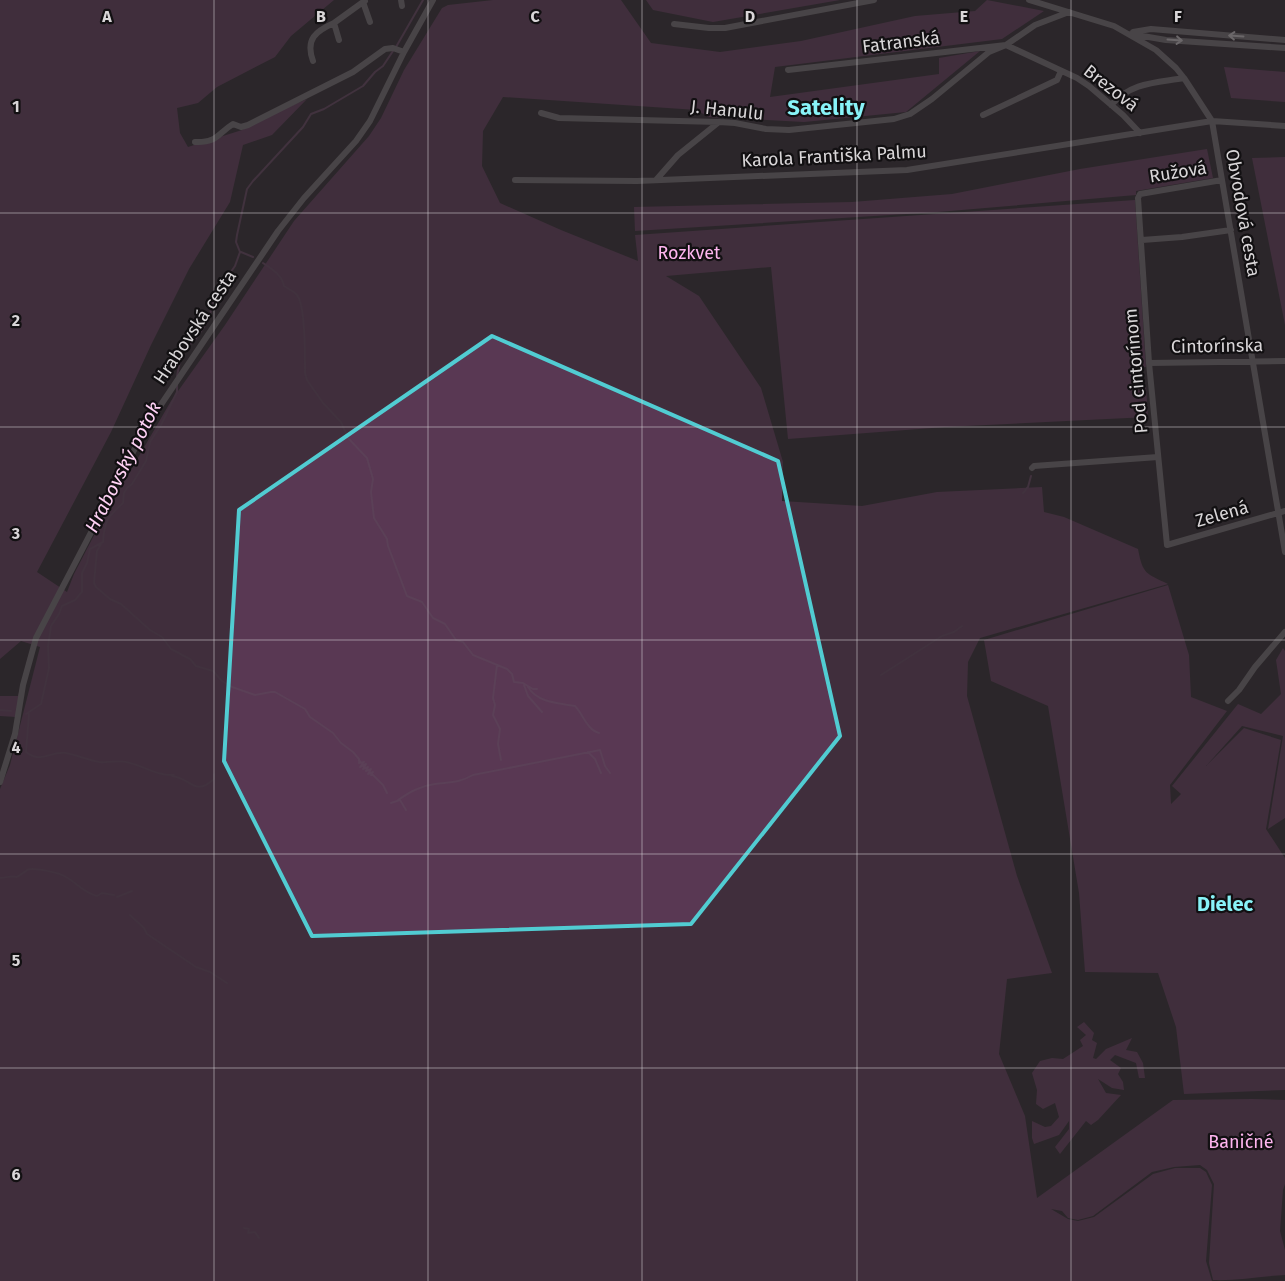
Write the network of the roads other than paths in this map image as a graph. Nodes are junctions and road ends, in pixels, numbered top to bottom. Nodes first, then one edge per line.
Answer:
1 (433, 0) edge
2 (874, 0) edge
3 (1030, 0) edge
4 (365, 1) edge
5 (1069, 12) junction
6 (370, 22) dead end
7 (334, 23) junction
8 (674, 24) dead end
9 (1127, 33) junction
10 (339, 40) dead end
11 (1285, 40) edge
12 (1006, 45) junction
13 (1285, 48) edge
14 (398, 50) junction
15 (312, 60) dead end
16 (788, 70) dead end
17 (1061, 71) junction
18 (1184, 78) junction
19 (1111, 105) junction
20 (541, 113) dead end
21 (983, 115) dead end
22 (1212, 121) junction
23 (719, 122) junction
24 (1285, 126) edge
25 (1140, 132) junction
26 (195, 142) dead end
27 (515, 180) dead end
28 (656, 180) junction
29 (1222, 180) junction
30 (1140, 194) joint
31 (1231, 230) junction
32 (1142, 240) junction
33 (1253, 360) junction
34 (1285, 360) edge
35 (1149, 363) junction
36 (1158, 457) junction
37 (1032, 468) dead end
38 (1282, 512) edge
39 (1167, 545) joint
40 (1285, 552) edge
41 (1285, 632) edge
42 (1228, 701) dead end
43 (0, 782) edge

1 - 14 street, Hrabovská cesta
2 - 8 street
3 - 5 street, Obvodová cesta
4 - 6 street
4 - 7 street
5 - 9 street, Obvodová cesta
5 - 12 street, Fatranská
7 - 10 street
7 - 15 street
11 -> 9 street
9 -> 13 street
9 - 18 street, Obvodová cesta
12 - 16 street, Fatranská
12 - 17 street, Brezová
12 - 23 street, J. Hanulu
14 - 26 street
14 - 43 street, Hrabovská cesta
17 - 19 street, Brezová
17 - 21 street, Brezová
18 - 19 street
18 - 22 street, Obvodová cesta
19 - 25 street, Brezová
20 - 23 street, J. Hanulu
22 - 24 street, Karola Františka Palmu
22 - 25 street, Karola Františka Palmu
22 - 29 street, Obvodová cesta
23 - 28 street
25 - 28 street, Karola Františka Palmu
27 - 28 street, Karola Františka Palmu
29 - 30 street, Ružová
29 - 31 street, Obvodová cesta
30 - 32 street, Pod cintorínom
31 - 32 street
31 - 33 street, Obvodová cesta
32 - 35 street, Pod cintorínom
33 - 34 street, Cintorínska
33 - 35 street, Cintorínska
33 - 38 street, Obvodová cesta
35 - 36 street, Pod cintorínom
36 - 37 street
36 - 39 street, Pod cintorínom
38 - 39 street, Zelená
38 - 40 street, Obvodová cesta
41 - 42 street

